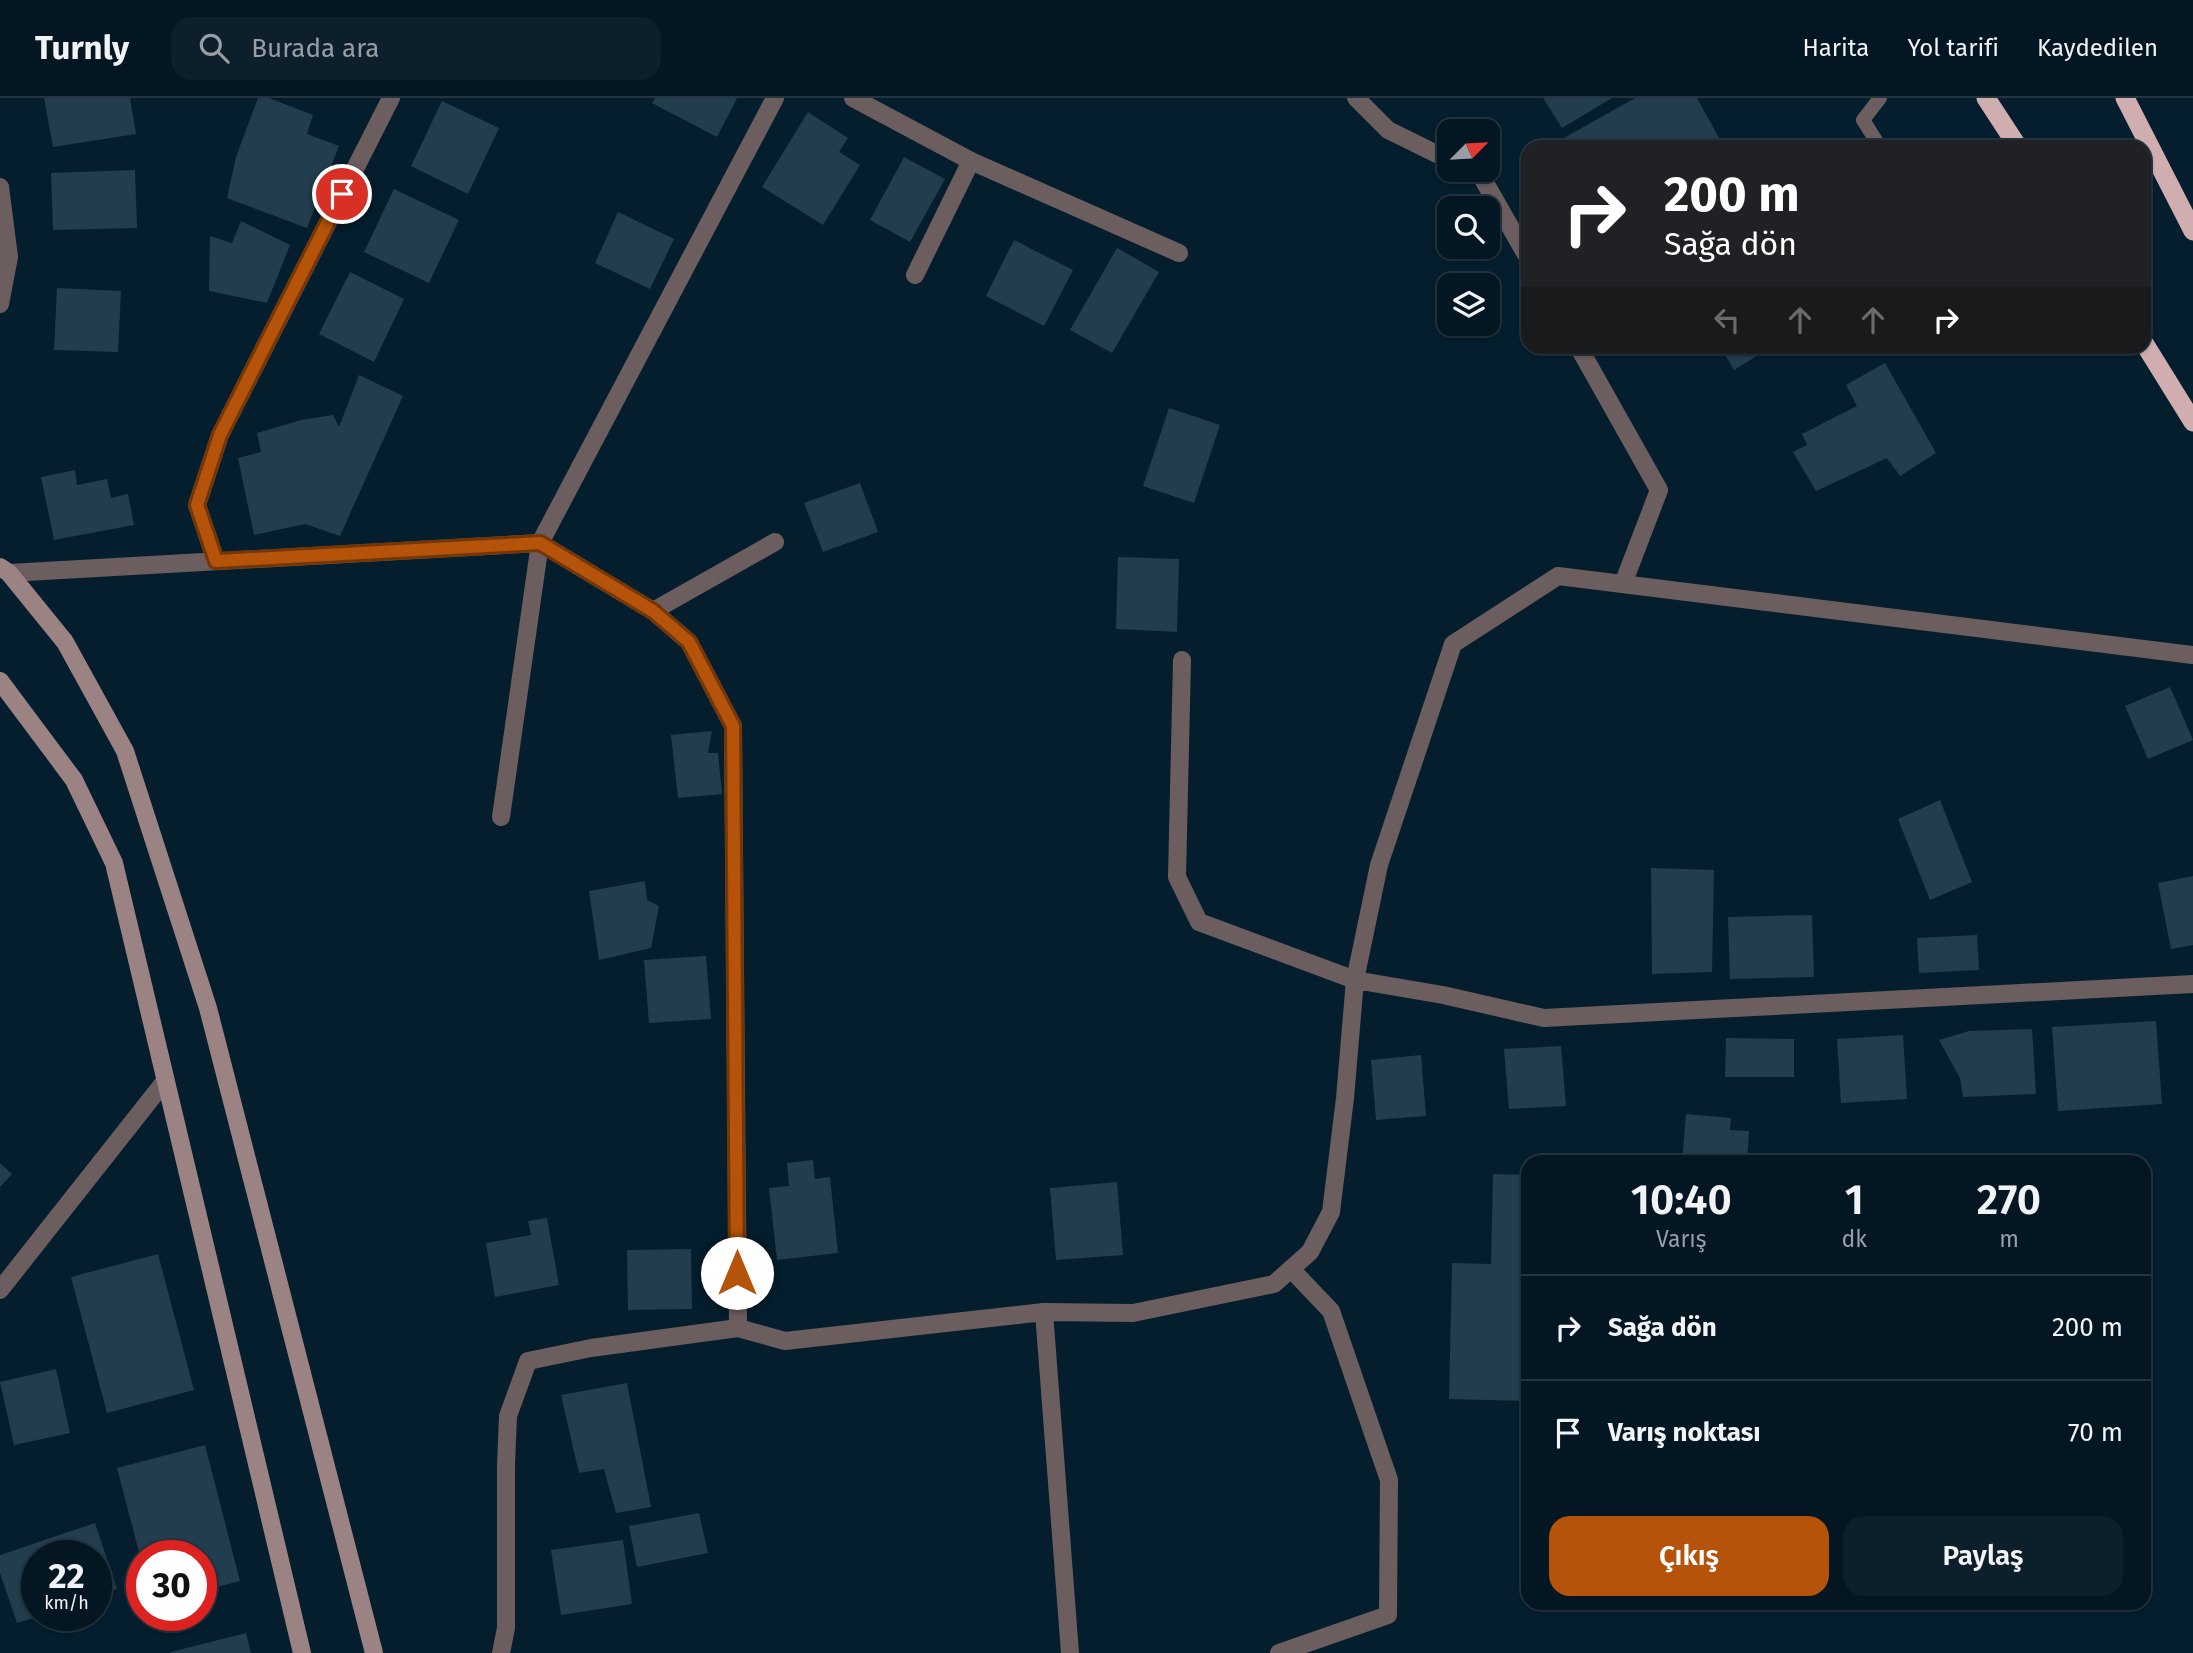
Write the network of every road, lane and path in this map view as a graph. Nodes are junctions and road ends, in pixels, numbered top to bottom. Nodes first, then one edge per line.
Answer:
1 (391, 98) edge
2 (775, 98) edge
3 (853, 98) edge
4 (1356, 98) edge
5 (1880, 98) edge
6 (1986, 98) edge
7 (2124, 98) edge
8 (1876, 140) edge
9 (2013, 140) edge
10 (2146, 140) edge
11 (2151, 150) edge
12 (1437, 153) edge
13 (971, 161) junction
14 (1485, 182) edge
15 (0, 187) edge
16 (2193, 232) edge
17 (1521, 246) edge
18 (1179, 253) dead end
19 (915, 275) dead end
20 (0, 304) edge
21 (1582, 354) edge
22 (2151, 354) edge
23 (2193, 422) edge
24 (775, 542) dead end
25 (540, 543) junction
26 (216, 561) junction
27 (4, 570) edge
28 (1623, 584) junction
29 (653, 611) junction
30 (2193, 655) edge
31 (1182, 660) dead end
32 (0, 681) edge
33 (500, 817) dead end
34 (1355, 980) junction
35 (2193, 984) edge
36 (165, 1081) junction
37 (1291, 1269) junction
38 (0, 1290) edge
39 (1044, 1312) junction
40 (738, 1328) junction
41 (302, 1653) edge
42 (374, 1653) edge
43 (501, 1653) edge
44 (1070, 1653) edge
45 (1279, 1653) edge

1 - 26 street
2 - 25 street
3 - 13 street
4 - 12 street
5 - 8 lane
6 - 9 highway
7 - 10 highway
11 - 16 highway
13 - 18 street
13 - 19 street
14 - 17 street
15 - 20 street
21 - 28 street
22 - 23 highway
24 - 29 street
25 - 26 street
25 - 29 street
25 - 33 street
26 - 27 street
27 - 42 main road
28 - 30 street
28 - 34 street
29 - 40 street
31 - 34 street
32 - 36 main road
34 - 35 street
34 - 37 street
36 - 38 street
36 - 41 main road
37 - 39 street
37 - 45 street
39 - 40 street
39 - 44 street
40 - 43 street

